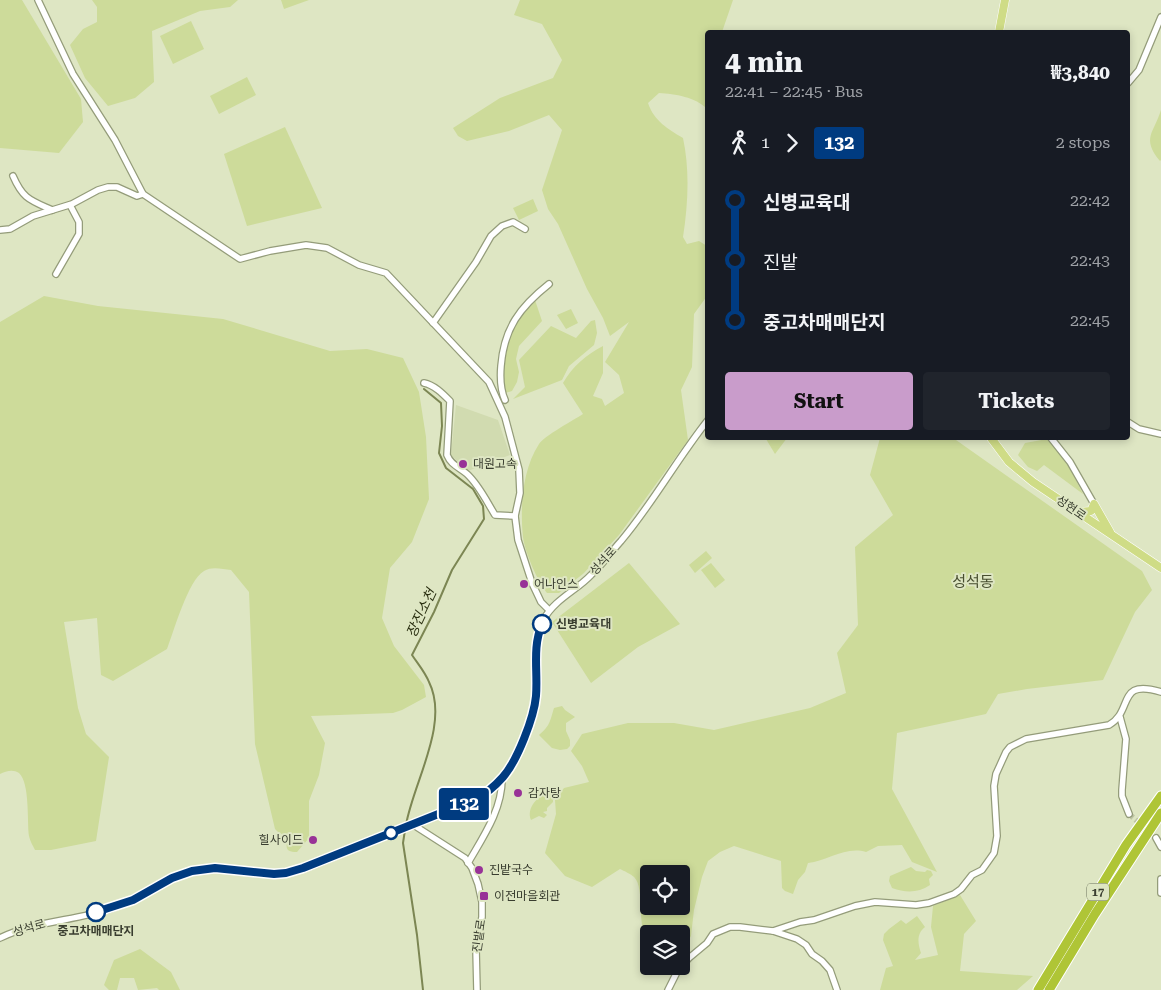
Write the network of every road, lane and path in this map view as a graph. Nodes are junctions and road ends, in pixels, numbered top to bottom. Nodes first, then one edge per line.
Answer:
1 (38, 0) edge
2 (1005, 0) edge
3 (1161, 17) edge
4 (999, 30) edge
5 (1130, 81) edge
6 (13, 176) dead end
7 (143, 194) junction
8 (70, 205) junction
9 (52, 210) junction
10 (525, 229) dead end
11 (0, 230) edge
12 (56, 274) dead end
13 (548, 284) dead end
14 (433, 323) junction
15 (424, 383) dead end
16 (505, 400) dead end
17 (1130, 423) edge
18 (705, 424) edge
19 (1161, 434) edge
20 (992, 440) edge
21 (1053, 440) edge
22 (1094, 504) junction
23 (1076, 512) junction
24 (515, 516) junction
25 (1112, 536) junction
26 (1161, 568) edge
27 (549, 610) junction
28 (1161, 692) edge
29 (1120, 717) junction
30 (502, 779) junction
31 (1161, 796) edge
32 (1161, 813) edge
33 (1130, 814) tunnel mouth
34 (411, 825) junction
35 (1156, 838) tunnel mouth
36 (1161, 847) edge
37 (468, 862) junction
38 (1161, 879) edge
39 (1161, 893) edge
40 (773, 930) junction
41 (0, 938) edge
42 (477, 990) edge
43 (668, 990) edge
44 (837, 990) edge
45 (1038, 990) edge
46 (1049, 990) edge

1 - 7 street
2 - 4 main road
3 - 5 street
6 - 9 street
7 - 8 street
7 - 14 street
8 - 9 street
8 - 12 street
9 - 11 street
10 - 14 street
13 - 16 street
14 - 24 street
15 - 24 street
17 - 19 street
18 - 27 street, 성석로
20 - 23 main road, 성현로
21 - 22 street
22 - 23 main road
22 - 25 main road
23 - 25 main road, 성현로
24 - 27 street
25 - 26 main road, 성현로
27 - 30 street, 성석로
28 - 29 street
29 - 33 street
29 - 40 street
30 - 34 street, 성석로
30 - 37 street
31 - 45 highway, 17
32 - 46 highway, 17
34 - 37 street, 진밭로
34 - 41 street, 성석로
35 - 36 street
37 - 42 street, 진밭로
38 - 39 street
40 - 43 street
40 - 44 street

